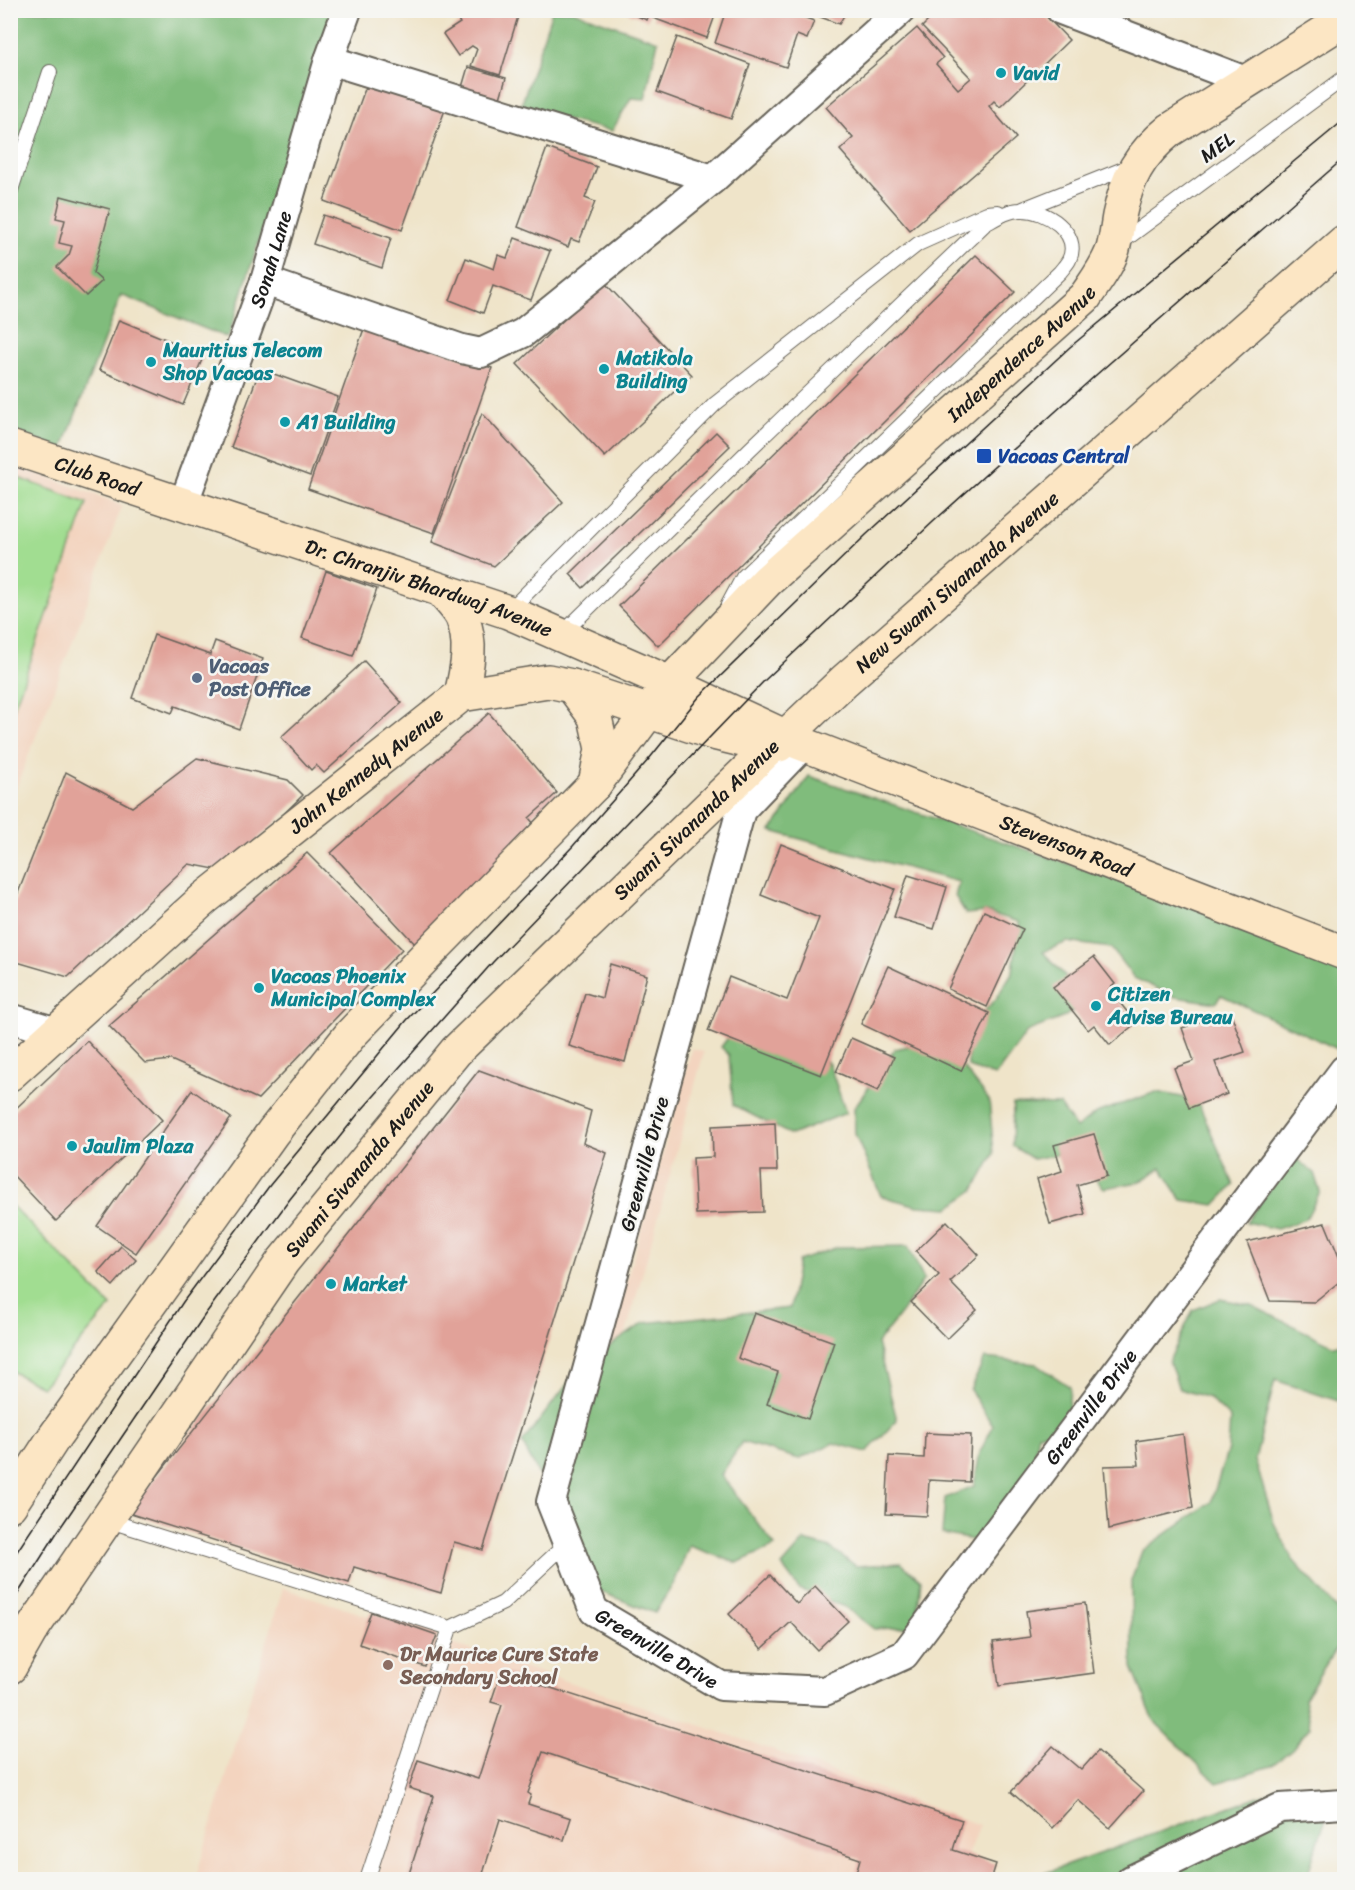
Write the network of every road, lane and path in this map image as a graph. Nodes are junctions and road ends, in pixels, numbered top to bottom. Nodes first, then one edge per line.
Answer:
1 (347, 10) edge
2 (901, 10) edge
3 (1062, 10) edge
4 (1344, 20) edge
5 (329, 60) junction
6 (50, 72) dead end
7 (1344, 78) edge
8 (1248, 82) junction
9 (1138, 163) junction
10 (713, 179) junction
11 (10, 193) edge
12 (1021, 210) junction
13 (1344, 242) edge
14 (1113, 248) junction
15 (265, 281) junction
16 (10, 447) edge
17 (183, 505) junction
18 (442, 591) junction
19 (508, 612) junction
20 (560, 635) junction
21 (705, 646) junction
22 (670, 683) junction
23 (573, 686) junction
24 (461, 695) junction
25 (649, 713) junction
26 (789, 742) junction
27 (595, 784) junction
28 (1344, 953) edge
29 (10, 1018) edge
30 (57, 1032) junction
31 (1344, 1070) edge
32 (10, 1074) edge
33 (10, 1505) edge
34 (107, 1520) junction
35 (567, 1543) junction
36 (450, 1628) junction
37 (10, 1667) edge
38 (1344, 1804) edge
39 (367, 1880) edge
40 (1131, 1880) edge

1 - 5 street, Sonah Lane
2 - 10 street
3 - 8 street
4 - 8 street, Independence Avenue
5 - 10 street
5 - 15 street, Sonah Lane
6 - 11 lane
7 - 14 lane, MEL
8 - 9 street, Independence Avenue
9 - 12 lane
9 - 14 street, Independence Avenue
10 - 15 street
12 - 19 lane
12 - 20 lane
12 - 21 lane
13 - 26 street, New Swami Sivananda Avenue
14 - 21 street, Independence Avenue
15 - 17 street, Sonah Lane
16 - 17 street, Club Road
17 - 18 street, Dr. Chranjiv Bhardwaj Avenue
18 - 19 street, Dr. Chranjiv Bhardwaj Avenue
18 - 24 street
19 - 20 street, Dr. Chranjiv Bhardwaj Avenue
20 - 22 street, Dr. Chranjiv Bhardwaj Avenue
21 - 22 street, Independence Avenue
22 - 25 street
22 - 26 street, Dr. Chranjiv Bhardwaj Avenue
23 - 24 street, John Kennedy Avenue
23 - 25 street, John Kennedy Avenue
23 - 27 street
24 - 30 street, John Kennedy Avenue
25 - 26 street, John Kennedy Avenue
25 - 27 street
26 - 28 street, Stevenson Road
26 - 34 street, Swami Sivananda Avenue
26 - 35 street, Greenville Drive
27 - 33 street
29 - 30 street
30 - 32 street, John Kennedy Avenue
31 - 35 street, Greenville Drive
34 - 36 lane
34 - 37 street, Swami Sivananda Avenue
35 - 36 lane
36 - 39 lane
38 - 40 street

